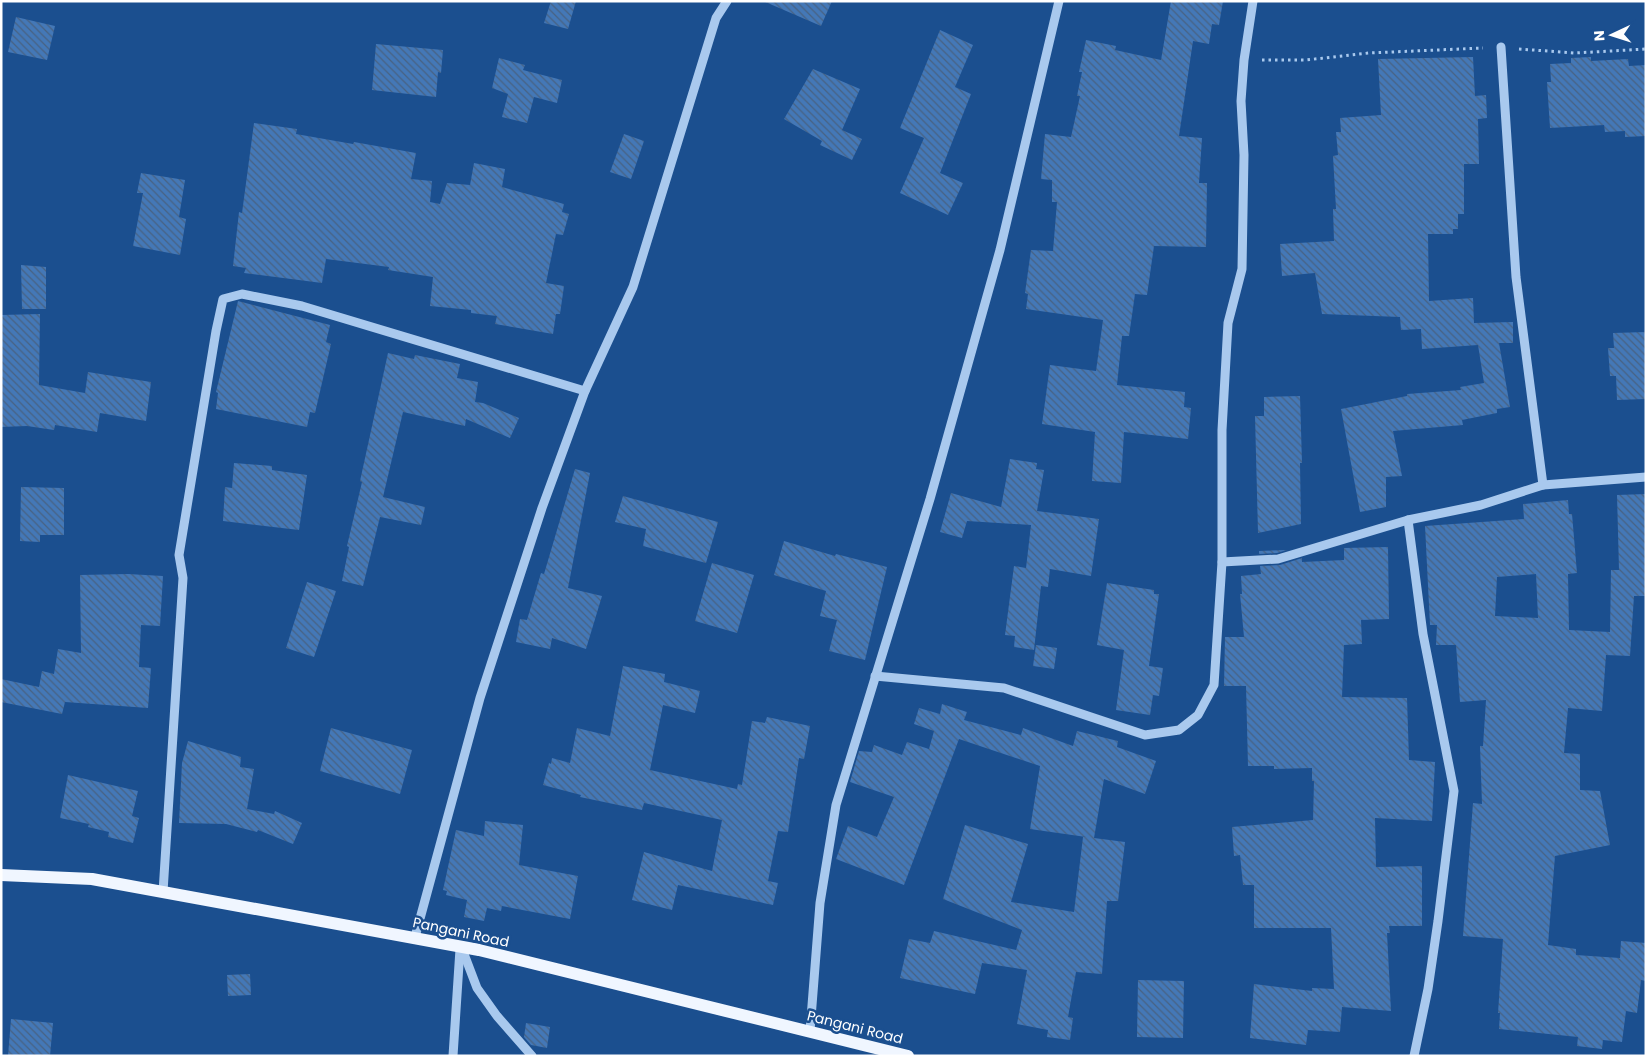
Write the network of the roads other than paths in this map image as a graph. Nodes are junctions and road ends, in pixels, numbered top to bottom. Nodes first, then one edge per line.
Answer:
1 (727, 1) edge
2 (1060, 1) edge
3 (1253, 1) edge
4 (1501, 47) road end
5 (585, 392) junction
6 (1646, 477) edge
7 (1543, 485) junction
8 (1408, 520) junction
9 (1222, 562) junction
10 (876, 676) junction
11 (1, 875) edge
12 (163, 892) junction
13 (414, 937) junction
14 (460, 946) junction
15 (810, 1031) junction
16 (453, 1056) edge
17 (532, 1056) edge
18 (908, 1056) edge
19 (1414, 1056) edge

1 - 5 street
2 - 10 street
3 - 9 street
4 - 7 street
5 - 12 street
5 - 13 street
6 - 7 street
7 - 8 street
8 - 9 street
8 - 19 street
9 - 10 street
10 - 15 street
11 - 12 main road, Pangani Road
12 - 13 main road, Pangani Road
13 - 14 main road, Pangani Road
14 - 15 main road, Pangani Road
14 - 16 street
14 - 17 street
15 - 18 main road, Pangani Road

